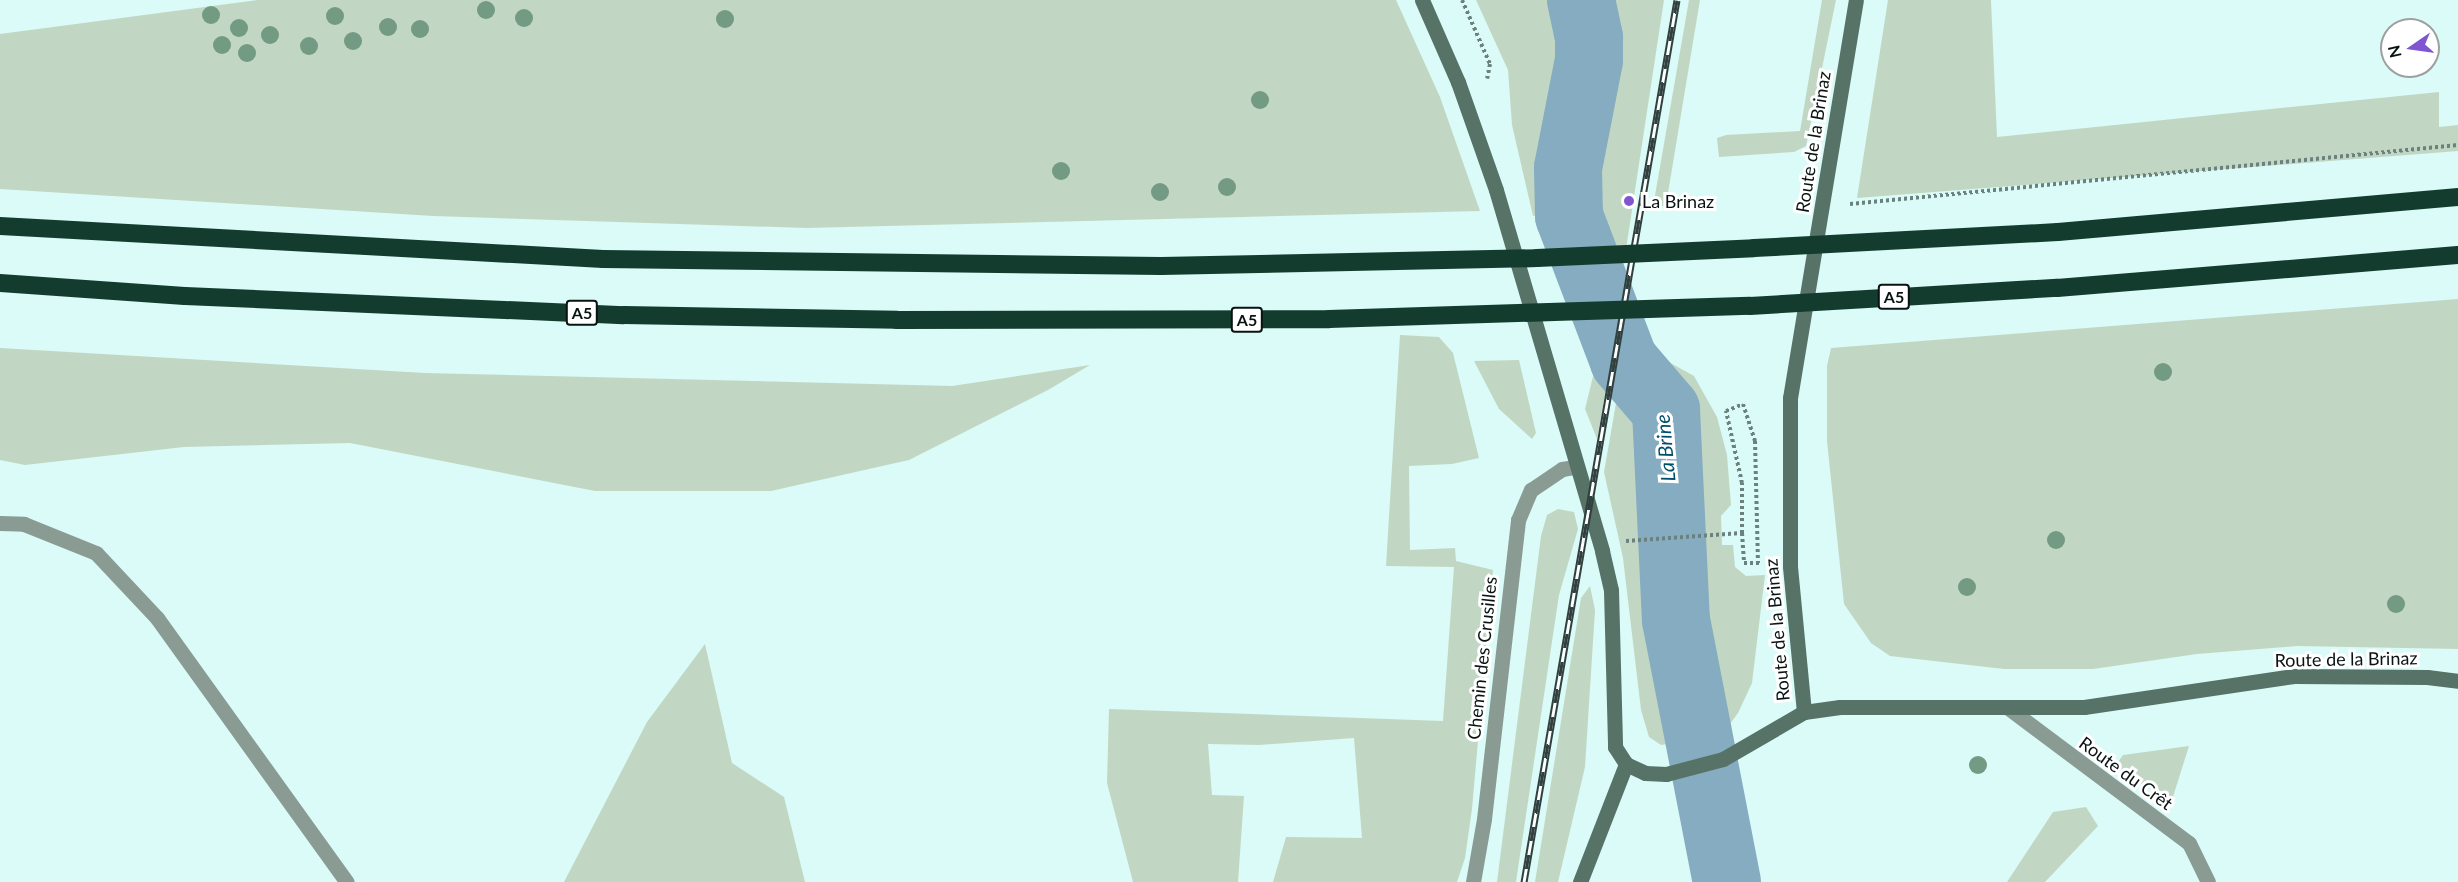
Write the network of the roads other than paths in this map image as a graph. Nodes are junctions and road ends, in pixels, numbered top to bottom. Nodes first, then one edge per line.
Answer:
1 (1422, 0) edge
2 (1856, 0) edge
3 (2458, 197) edge
4 (0, 226) edge
5 (2458, 255) edge
6 (0, 283) edge
7 (1575, 467) junction
8 (0, 524) edge
9 (2458, 681) edge
10 (2007, 707) junction
11 (1803, 712) junction
12 (1626, 764) junction
13 (347, 882) edge
14 (1473, 882) edge
15 (1580, 882) edge
16 (2208, 882) edge

1 - 7 street
2 - 11 street, Route de la Brinaz
3 - 4 highway, bridge
5 - 6 highway, A5, bridge
7 - 12 street
7 - 14 street, Chemin des Crusilles
8 - 13 street
9 - 10 street, Route de la Brinaz
10 - 11 street, Route de la Brinaz
10 - 16 street, Route du Crêt
11 - 12 street
12 - 15 street

